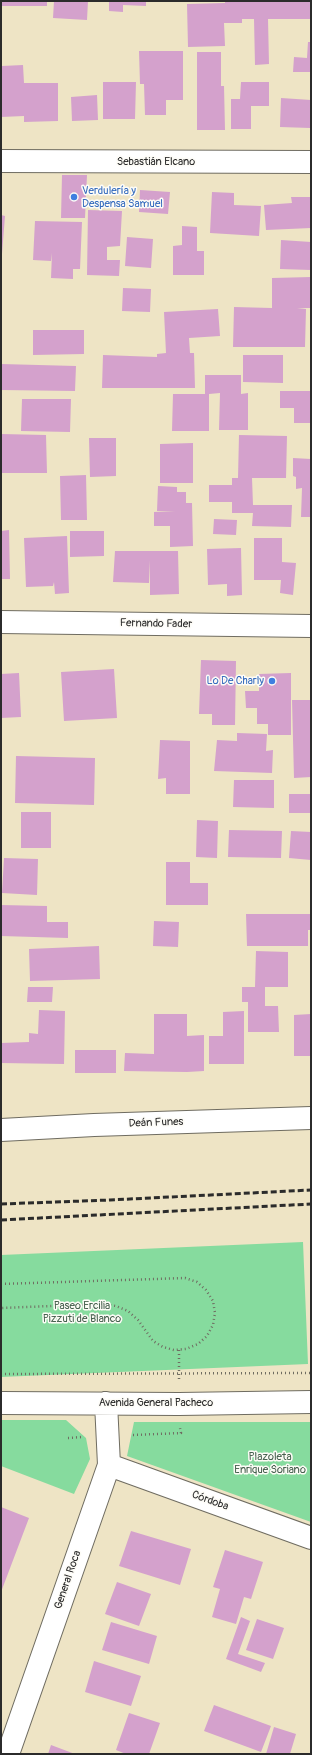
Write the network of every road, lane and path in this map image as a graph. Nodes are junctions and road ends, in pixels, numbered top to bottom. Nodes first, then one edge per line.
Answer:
1 (1, 161) edge
2 (311, 162) edge
3 (1, 622) edge
4 (311, 626) edge
5 (311, 1118) edge
6 (1, 1130) edge
7 (1, 1284) edge
8 (1, 1308) edge
9 (1, 1374) edge
10 (311, 1374) edge
11 (1, 1402) edge
12 (311, 1402) edge
13 (106, 1404) junction
14 (108, 1465) junction
15 (311, 1538) edge
16 (8, 1754) edge

1 - 2 street, Sebastián Elcano
3 - 4 street, Fernando Fader
5 - 6 street, Deán Funes
7 - 8 path
9 - 10 path
11 - 13 street, Avenida General Pacheco
12 - 13 street, Avenida General Pacheco
13 - 14 street, General Roca
14 - 15 street, Córdoba
14 - 16 street, General Roca

